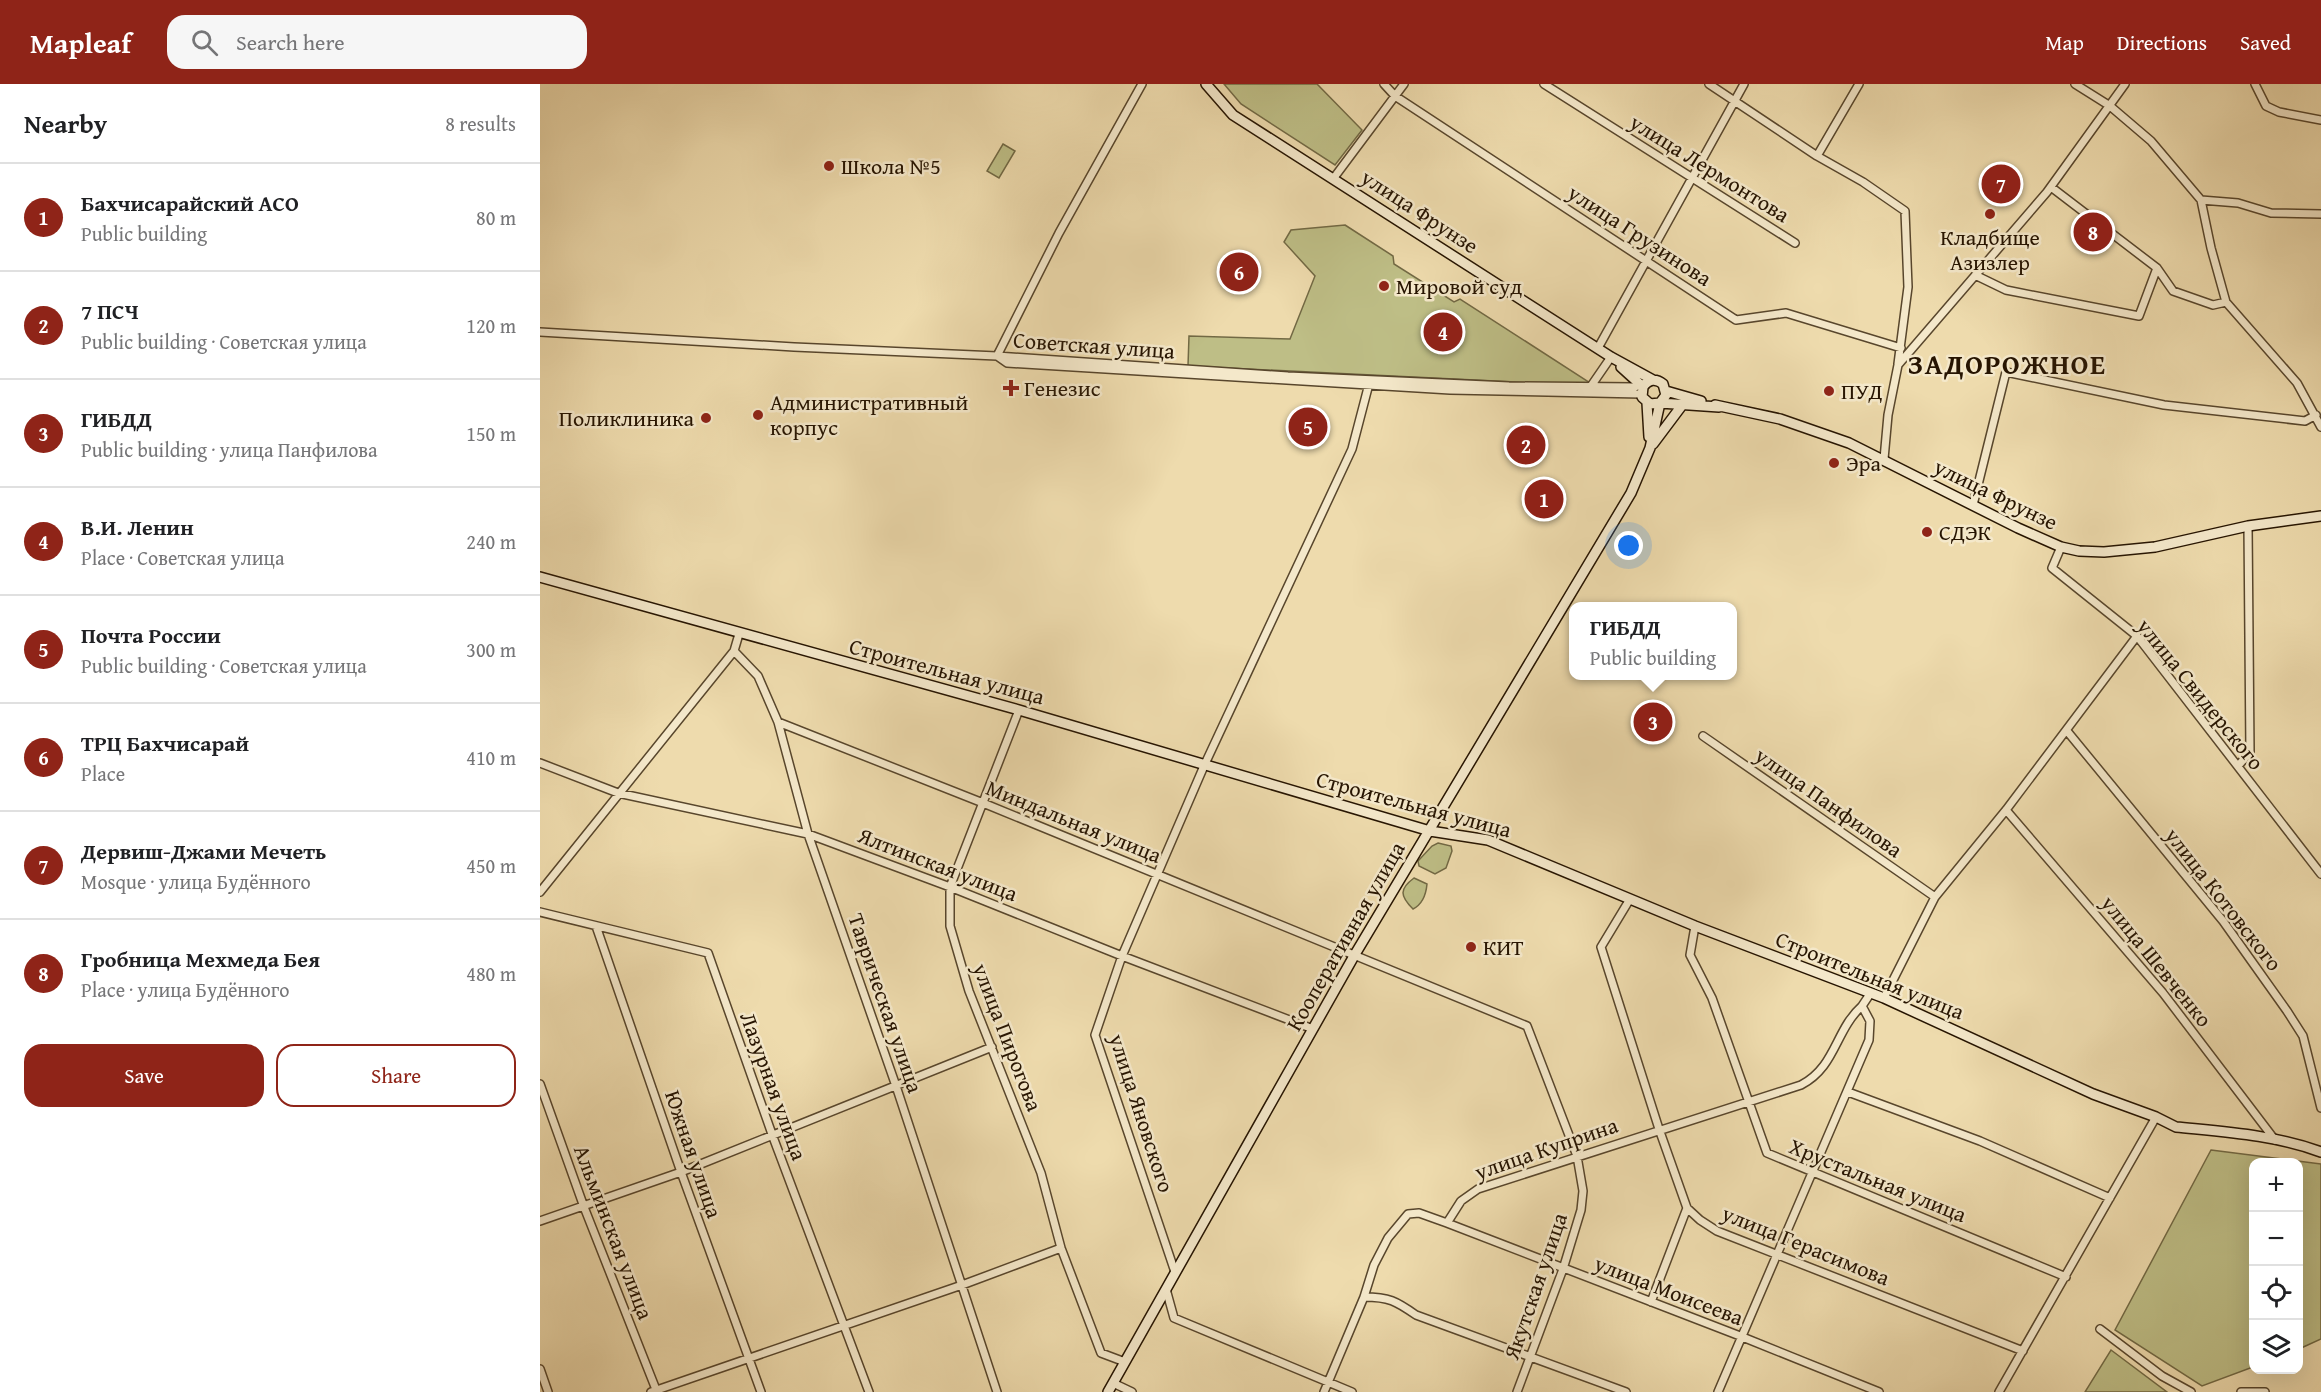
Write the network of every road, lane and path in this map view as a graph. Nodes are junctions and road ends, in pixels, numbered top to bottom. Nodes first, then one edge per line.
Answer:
1 (1142, 84) edge
2 (1206, 84) edge
3 (1384, 84) edge
4 (1404, 84) edge
5 (1544, 84) edge
6 (1708, 84) edge
7 (1744, 84) edge
8 (1859, 84) edge
9 (2075, 84) edge
10 (2125, 84) edge
11 (2258, 85) edge
12 (1395, 96) junction
13 (1735, 100) junction
14 (2110, 106) junction
15 (2321, 120) edge
16 (1817, 156) junction
17 (1693, 178) junction
18 (1333, 179) junction
19 (2051, 187) junction
20 (2201, 200) junction
21 (2321, 214) edge
22 (1795, 243) dead end
23 (1647, 260) junction
24 (2157, 268) junction
25 (1977, 276) junction
26 (2226, 302) junction
27 (540, 332) edge
28 (1598, 348) junction
29 (1900, 348) junction
30 (998, 356) junction
31 (1611, 357) junction
32 (1898, 365) junction
33 (1370, 383) junction
34 (1645, 386) junction
35 (1589, 390) junction
36 (1666, 391) junction
37 (1647, 403) junction
38 (1660, 403) junction
39 (1683, 404) junction
40 (1719, 406) junction
41 (2316, 415) junction
42 (2321, 428) edge
43 (1650, 448) junction
44 (1884, 459) junction
45 (1973, 505) junction
46 (2321, 516) edge
47 (2248, 526) junction
48 (2061, 547) junction
49 (540, 577) edge
50 (739, 634) junction
51 (2137, 636) junction
52 (734, 651) junction
53 (1019, 710) junction
54 (778, 722) junction
55 (2067, 730) junction
56 (1703, 736) dead end
57 (540, 763) edge
58 (1204, 766) junction
59 (2238, 766) junction
60 (618, 793) junction
61 (983, 803) junction
62 (2006, 810) junction
63 (1430, 831) junction
64 (808, 834) junction
65 (2311, 862) junction
66 (2321, 862) edge
67 (1157, 874) junction
68 (2321, 874) edge
69 (950, 887) junction
70 (540, 892) edge
71 (1935, 897) junction
72 (1630, 899) junction
73 (540, 912) edge
74 (596, 926) junction
75 (1695, 926) junction
76 (1122, 956) junction
77 (1354, 956) junction
78 (1870, 994) junction
79 (1884, 998) junction
80 (1862, 1006) junction
81 (1313, 1029) junction
82 (992, 1047) junction
83 (540, 1084) edge
84 (897, 1086) junction
85 (1848, 1092) junction
86 (1748, 1103) junction
87 (2321, 1108) edge
88 (2156, 1118) junction
89 (1659, 1130) junction
90 (773, 1137) junction
91 (2275, 1140) junction
92 (2321, 1152) edge
93 (1577, 1156) junction
94 (1812, 1171) junction
95 (681, 1172) junction
96 (2110, 1198) junction
97 (584, 1207) junction
98 (1687, 1208) junction
99 (540, 1221) edge
100 (1447, 1223) junction
101 (1061, 1248) junction
102 (1777, 1254) junction
103 (1563, 1269) junction
104 (1175, 1272) junction
105 (2066, 1277) junction
106 (962, 1285) junction
107 (1166, 1289) junction
108 (1364, 1297) junction
109 (1651, 1302) junction
110 (843, 1325) junction
111 (2100, 1329) dead end
112 (1740, 1336) junction
113 (2023, 1350) junction
114 (749, 1358) junction
115 (1530, 1358) junction
116 (1125, 1362) junction
117 (540, 1369) edge
118 (1327, 1382) junction
119 (1110, 1388) edge
120 (655, 1391) edge
121 (548, 1392) edge
122 (761, 1392) edge
123 (869, 1392) edge
124 (997, 1392) edge
125 (1132, 1392) edge
126 (1324, 1392) edge
127 (1353, 1392) edge
128 (1517, 1392) edge
129 (1626, 1392) edge
130 (1718, 1392) edge
131 (1879, 1392) edge
132 (1999, 1392) edge
133 (2191, 1392) edge
134 (2241, 1392) edge
135 (2265, 1392) edge

1 - 30 street
2 - 18 main road, улица Фрунзе
3 - 12 street, улица Грузинова
4 - 12 street
5 - 17 street, улица Лермонтова
6 - 13 street
7 - 13 street
8 - 16 street
9 - 14 street
10 - 14 street
11 - 15 street
12 - 18 street
12 - 23 street, улица Грузинова
13 - 16 street
13 - 17 street
14 - 19 street
14 - 20 street
16 - 29 street
17 - 22 street, улица Лермонтова
17 - 23 street
18 - 28 main road, улица Фрунзе
19 - 24 street
19 - 25 street
20 - 21 street
20 - 26 street
23 - 28 street
23 - 29 street, улица Грузинова
24 - 25 street
24 - 26 street
25 - 32 street
26 - 41 street
27 - 30 street, Советская улица
28 - 31 main road, улица Фрунзе
29 - 32 street
30 - 33 street, Советская улица
31 - 34 main road, улица Фрунзе
31 - 35 street
32 - 44 street
33 - 35 street
33 - 58 street, улица Яновского
34 - 35 street
34 - 35 street
34 - 36 main road
34 - 37 main road
36 - 38 main road
36 - 40 main road, улица Фрунзе
37 - 38 main road
37 - 43 main road
38 - 39 main road
38 - 43 main road, Кооперативная улица
39 - 40 main road
39 - 43 main road
40 - 44 main road, улица Фрунзе
41 - 42 street
41 - 45 street
43 - 63 main road, Кооперативная улица
44 - 45 main road, улица Фрунзе
45 - 48 main road, улица Фрунзе
46 - 47 main road, улица Фрунзе
47 - 48 main road, улица Фрунзе
47 - 59 street
48 - 51 street, улица Свидерского
49 - 50 main road, Строительная улица
50 - 52 street
50 - 53 main road, Строительная улица
51 - 55 street
51 - 59 street, улица Свидерского
52 - 54 street, Таврическая улица
52 - 60 street
53 - 58 main road, Строительная улица
53 - 61 street, улица Пирогова
54 - 61 street, Миндальная улица
54 - 64 street, Таврическая улица
55 - 62 street
55 - 87 street, улица Котовского
56 - 71 street, улица Панфилова
57 - 60 street, Ялтинская улица
58 - 63 main road, Строительная улица
58 - 67 street, улица Яновского
59 - 65 street, улица Свидерского
60 - 64 street, Ялтинская улица
60 - 70 street
61 - 67 street, Миндальная улица
61 - 69 street, улица Пирогова
62 - 71 street
62 - 91 street, улица Шевченко
63 - 72 main road, Строительная улица
63 - 77 main road, Кооперативная улица
64 - 69 street, Ялтинская улица
64 - 84 street, Таврическая улица
65 - 66 street
65 - 68 street, улица Свидерского
67 - 76 street, улица Яновского
67 - 77 street, Миндальная улица
69 - 76 street, Ялтинская улица
69 - 82 street, улица Пирогова
71 - 79 street
72 - 75 main road, Строительная улица
72 - 89 street
73 - 74 street, Лазурная улица
74 - 90 street, Лазурная улица
74 - 95 street, Южная улица
75 - 78 main road, Строительная улица
75 - 86 street, Хрустальная улица
76 - 81 street, Ялтинская улица
76 - 104 street, улица Яновского
77 - 81 main road, Кооперативная улица
77 - 93 street, Якутская улица
78 - 79 main road, Строительная улица
78 - 80 street, улица Куприна
79 - 88 main road, Строительная улица
80 - 85 street
80 - 86 street, улица Куприна
81 - 104 main road, Кооперативная улица
82 - 84 street
82 - 101 street, улица Пирогова
83 - 97 street, Альминская улица
84 - 90 street
84 - 106 street, Таврическая улица
85 - 94 street
85 - 96 street
86 - 89 street, улица Куприна
86 - 94 street, Хрустальная улица
88 - 91 main road, Строительная улица
88 - 96 street
89 - 93 street, улица Куприна
89 - 98 street
90 - 95 street
90 - 110 street, Лазурная улица
91 - 92 main road, Строительная улица
93 - 100 street, улица Куприна
93 - 103 street, Якутская улица
94 - 102 street
94 - 105 street, Хрустальная улица
95 - 97 street
95 - 114 street, Южная улица
96 - 105 street
97 - 99 street
97 - 120 street, Альминская улица
98 - 102 street, улица Герасимова
98 - 109 street
100 - 103 street, улица Моисеева
100 - 108 street
101 - 106 street
101 - 116 street, улица Пирогова
102 - 112 street
102 - 113 street, улица Герасимова
103 - 109 street, улица Моисеева
103 - 115 street, Якутская улица
104 - 107 main road, Кооперативная улица
105 - 113 street
106 - 110 street
106 - 124 street, Таврическая улица
107 - 116 main road, Кооперативная улица
107 - 118 street
108 - 115 street
108 - 118 street
109 - 112 street, улица Моисеева
110 - 114 street
110 - 123 street, Лазурная улица
111 - 133 street
112 - 130 street
112 - 131 street, улица Моисеева
113 - 132 street
114 - 120 street
114 - 122 street, Южная улица
115 - 128 street, Якутская улица
115 - 129 street
116 - 119 main road, Кооперативная улица
117 - 121 street
118 - 126 street
118 - 127 street
119 - 125 street
134 - 135 street

